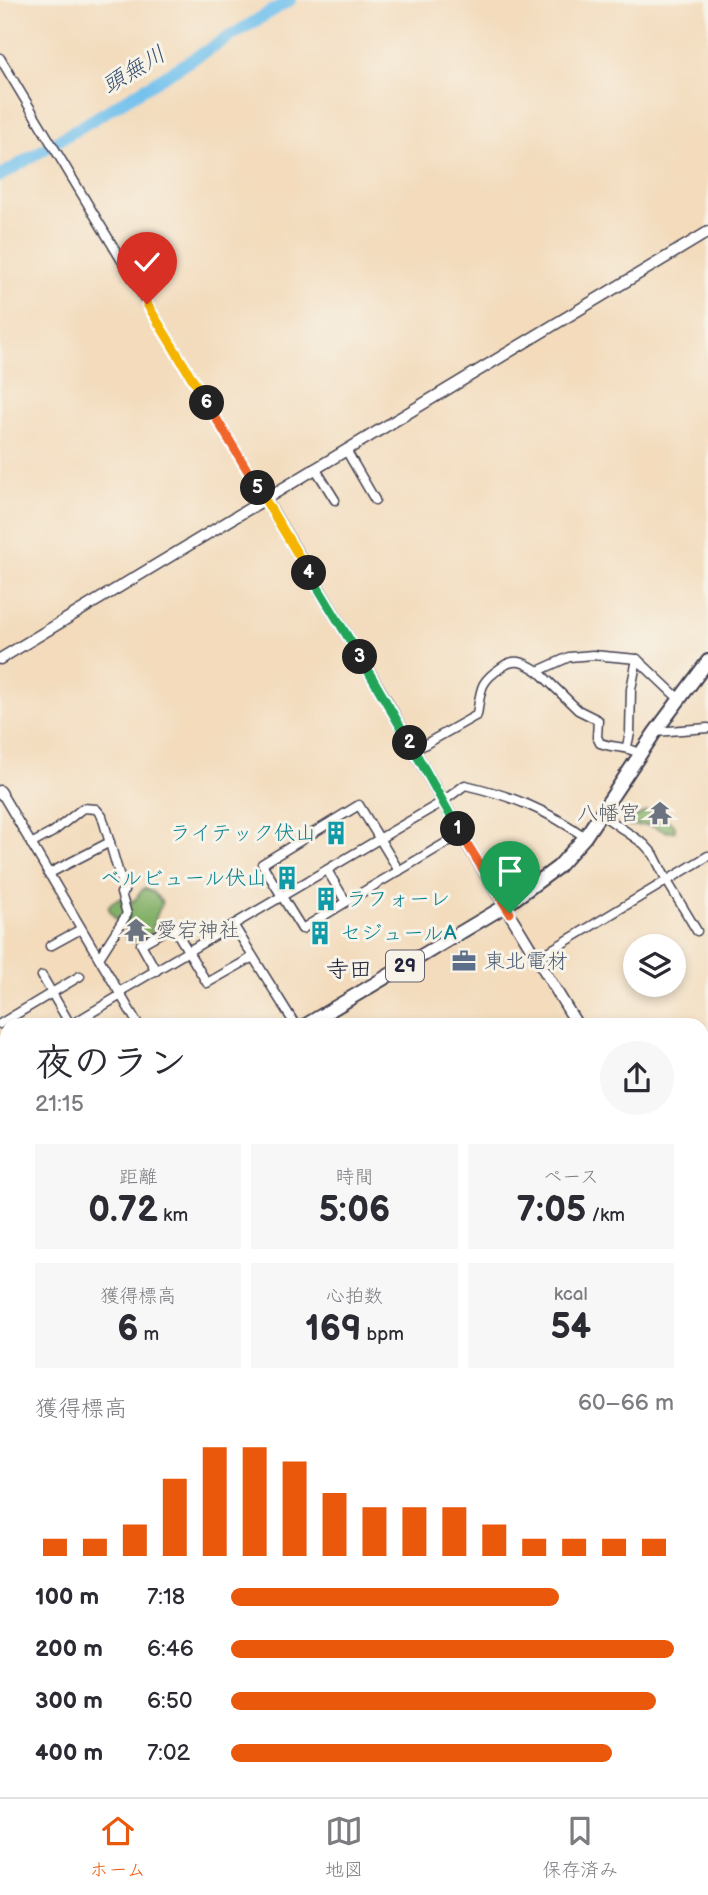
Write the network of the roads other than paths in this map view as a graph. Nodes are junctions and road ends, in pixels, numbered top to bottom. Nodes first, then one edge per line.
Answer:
1 (0, 58) edge
2 (708, 232) edge
3 (345, 450) junction
4 (315, 468) junction
5 (265, 499) junction
6 (335, 500) dead end
7 (374, 500) dead end
8 (0, 659) edge
9 (637, 659) junction
10 (708, 662) edge
11 (538, 671) junction
12 (678, 698) junction
13 (708, 728) edge
14 (654, 732) junction
15 (627, 746) junction
16 (415, 750) junction
17 (641, 754) junction
18 (1, 793) edge
19 (442, 802) junction
20 (601, 814) junction
21 (461, 834) junction
22 (585, 837) junction
23 (380, 839) junction
24 (110, 842) junction
25 (31, 844) junction
26 (708, 856) edge
27 (327, 870) junction
28 (399, 871) junction
29 (48, 874) junction
30 (667, 881) junction
31 (282, 897) junction
32 (346, 902) junction
33 (505, 906) junction
34 (234, 926) junction
35 (81, 929) junction
36 (697, 931) dead end
37 (50, 946) dead end
38 (188, 952) junction
39 (253, 957) junction
40 (99, 958) junction
41 (538, 958) junction
42 (156, 971) junction
43 (42, 976) dead end
44 (80, 976) dead end
45 (51, 993) junction
46 (120, 993) junction
47 (12, 1017) edge
48 (66, 1018) edge
49 (81, 1018) edge
50 (134, 1018) edge
51 (291, 1018) edge
52 (317, 1018) edge
53 (573, 1018) edge

1 - 5 street
2 - 3 street
3 - 4 street
3 - 7 street
4 - 5 street
4 - 6 street
5 - 8 street
5 - 16 street
9 - 11 street
9 - 12 street
9 - 15 street
10 - 12 main road, 29
11 - 15 street
11 - 16 street
12 - 14 main road, 29
13 - 14 street
14 - 17 main road, 29
15 - 17 street
16 - 19 street
17 - 20 main road, 29
18 - 25 street
19 - 21 street
19 - 22 street
19 - 23 street
20 - 22 main road, 29
20 - 30 street
21 - 28 street
21 - 33 street
22 - 33 main road, 29
23 - 27 street
23 - 28 street
23 - 31 street
24 - 25 street
24 - 29 street
24 - 40 street
25 - 29 street
26 - 30 street
27 - 31 street
27 - 32 street
28 - 32 street
29 - 35 street
30 - 36 street
30 - 41 street
31 - 32 street
31 - 34 street
33 - 41 street
33 - 52 main road, 29
34 - 38 street
34 - 39 street
35 - 37 street
35 - 40 street
38 - 39 street
38 - 42 street
38 - 42 street
39 - 51 street
40 - 46 street
41 - 53 street
42 - 46 street
43 - 45 street
44 - 45 street
45 - 47 street
45 - 48 street
46 - 49 street
46 - 50 street

